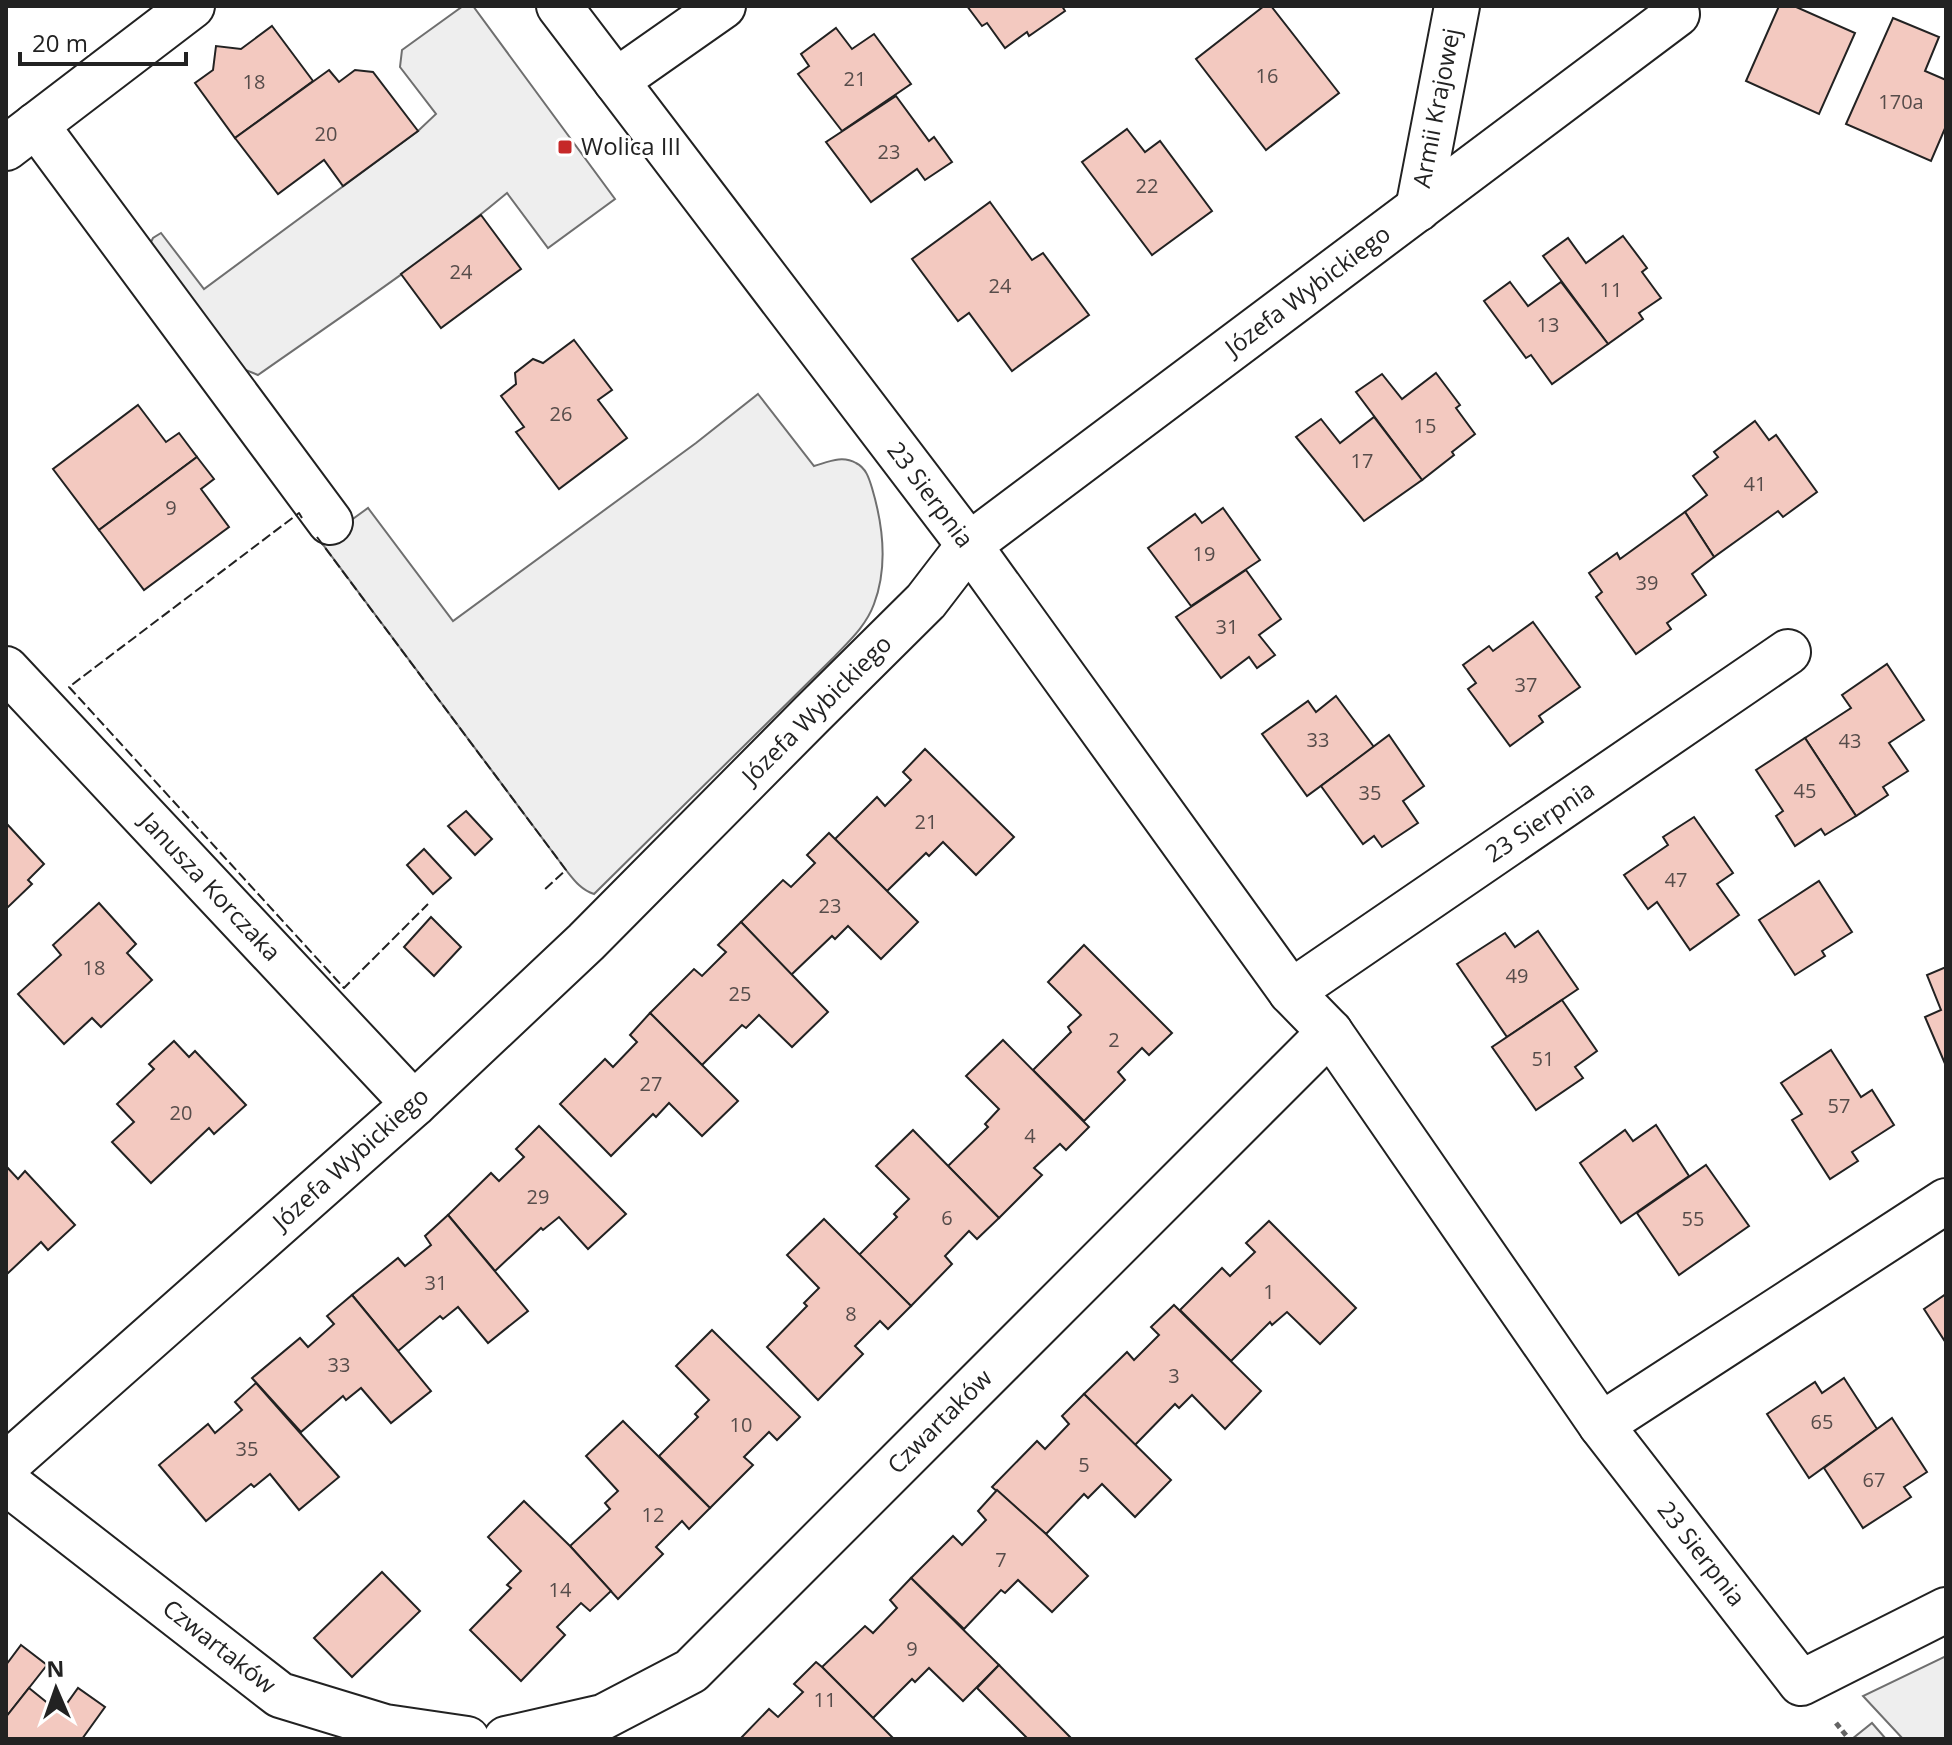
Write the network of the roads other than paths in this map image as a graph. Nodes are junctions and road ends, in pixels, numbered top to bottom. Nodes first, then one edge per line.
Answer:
1 (192, 6) edge
2 (559, 6) edge
3 (723, 6) edge
4 (1457, 6) edge
5 (1677, 14) dead end
6 (616, 81) junction
7 (21, 136) edge
8 (1418, 209) junction
9 (330, 522) dead end
10 (969, 545) junction
11 (1788, 652) dead end
12 (6, 669) edge
13 (1291, 992) junction
14 (1330, 1032) junction
15 (414, 1104) junction
16 (1946, 1201) edge
17 (1601, 1425) junction
18 (6, 1465) edge
19 (6, 1482) edge
20 (1946, 1610) edge
21 (467, 1739) edge
22 (506, 1739) edge

1 - 7 street
2 - 6 street, 23 Sierpnia
3 - 6 street
4 - 8 street, Armii Krajowej
5 - 8 street, Józefa Wybickiego
6 - 10 street, 23 Sierpnia
7 - 9 street
8 - 10 street, Józefa Wybickiego
10 - 13 street, 23 Sierpnia
10 - 15 street, Józefa Wybickiego
11 - 13 street, 23 Sierpnia
12 - 15 street, Janusza Korczaka
13 - 14 street, 23 Sierpnia
14 - 17 street, 23 Sierpnia
14 - 22 street, Czwartaków
15 - 18 street, Józefa Wybickiego
16 - 17 street
17 - 20 street, 23 Sierpnia
19 - 21 street, Czwartaków

